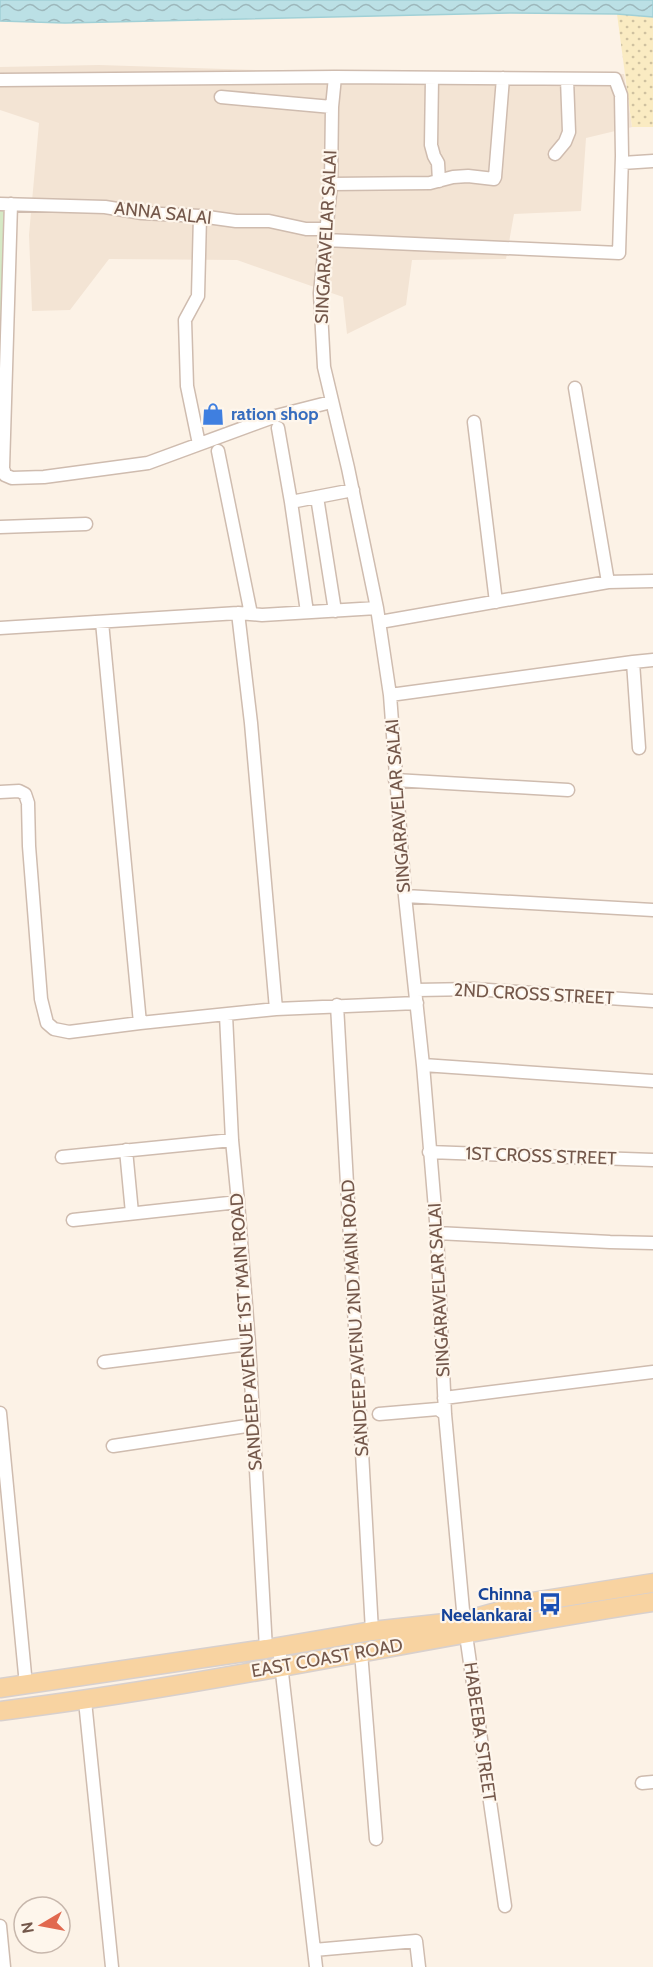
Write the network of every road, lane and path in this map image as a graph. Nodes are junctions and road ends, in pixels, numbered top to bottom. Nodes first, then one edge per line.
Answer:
1 (335, 77) junction
2 (432, 78) junction
3 (503, 78) junction
4 (567, 79) junction
5 (0, 80) edge
6 (221, 97) dead end
7 (332, 107) junction
8 (555, 154) dead end
9 (622, 159) junction
10 (653, 161) edge
11 (439, 181) junction
12 (331, 184) junction
13 (5, 204) edge
14 (200, 216) junction
15 (326, 235) junction
16 (575, 388) dead end
17 (332, 402) junction
18 (474, 422) dead end
19 (278, 428) dead end
20 (199, 444) junction
21 (218, 451) dead end
22 (353, 490) junction
23 (317, 497) junction
24 (291, 502) junction
25 (86, 524) dead end
26 (0, 527) edge
27 (653, 581) edge
28 (608, 582) junction
29 (496, 602) junction
30 (377, 608) junction
31 (335, 610) junction
32 (307, 612) junction
33 (244, 614) junction
34 (102, 622) junction
35 (380, 622) junction
36 (0, 628) edge
37 (653, 660) edge
38 (633, 662) junction
39 (390, 695) junction
40 (639, 748) dead end
41 (396, 780) junction
42 (568, 790) dead end
43 (0, 792) edge
44 (405, 896) junction
45 (653, 910) edge
46 (416, 997) junction
47 (653, 1001) edge
48 (338, 1005) junction
49 (276, 1009) junction
50 (226, 1015) junction
51 (140, 1023) junction
52 (423, 1065) junction
53 (653, 1081) edge
54 (232, 1140) junction
55 (126, 1150) junction
56 (429, 1152) junction
57 (62, 1157) dead end
58 (653, 1160) edge
59 (238, 1202) junction
60 (132, 1213) junction
61 (74, 1220) dead end
62 (437, 1233) junction
63 (653, 1243) edge
64 (249, 1344) junction
65 (104, 1362) dead end
66 (653, 1372) edge
67 (444, 1398) junction
68 (0, 1413) edge
69 (379, 1414) dead end
70 (445, 1414) junction
71 (253, 1425) junction
72 (113, 1446) dead end
73 (653, 1583) edge
74 (653, 1602) edge
75 (466, 1628) junction
76 (372, 1631) junction
77 (272, 1648) junction
78 (362, 1652) junction
79 (281, 1666) junction
80 (26, 1685) junction
81 (0, 1688) edge
82 (84, 1701) junction
83 (0, 1711) edge
84 (376, 1839) dead end
85 (505, 1906) dead end
86 (0, 1926) edge
87 (314, 1950) junction
88 (3, 1967) edge
89 (112, 1967) edge
90 (316, 1967) edge
91 (419, 1967) edge

1 - 2 street
1 - 5 street
1 - 7 street, SINGARAVELAR SALAI
2 - 3 street
2 - 11 street
3 - 4 street
3 - 11 street
4 - 8 street
4 - 9 street
6 - 7 street
7 - 12 street, SINGARAVELAR SALAI
9 - 10 street
9 - 15 street, ANNA SALAI
11 - 12 street
12 - 15 street, SINGARAVELAR SALAI
13 - 14 street, ANNA SALAI
13 - 20 street
14 - 15 street, ANNA SALAI
14 - 20 street
15 - 17 street, SINGARAVELAR SALAI
16 - 28 street
17 - 20 street
17 - 22 street, SINGARAVELAR SALAI
18 - 29 street
19 - 24 street
21 - 33 street
22 - 23 street
22 - 30 street, SINGARAVELAR SALAI
23 - 24 street
23 - 31 street
24 - 32 street
25 - 26 street
27 - 28 street
28 - 29 street
29 - 35 street
30 - 31 street
30 - 35 street, SINGARAVELAR SALAI
31 - 32 street
32 - 33 street
33 - 34 street
33 - 49 street
34 - 36 street
34 - 51 street
35 - 39 street, SINGARAVELAR SALAI
37 - 38 street
38 - 39 street
38 - 40 street
39 - 41 street, SINGARAVELAR SALAI
41 - 42 street
41 - 44 street, SINGARAVELAR SALAI
43 - 51 street, 2ND CROSS STREET
44 - 45 street
44 - 46 street, SINGARAVELAR SALAI
46 - 47 street, 2ND CROSS STREET
46 - 48 street, 2ND CROSS STREET
46 - 52 street, SINGARAVELAR SALAI
48 - 49 street, 2ND CROSS STREET
48 - 76 street, SANDEEP AVENU 2ND MAIN ROAD
49 - 50 street, 2ND CROSS STREET
50 - 51 street, 2ND CROSS STREET
50 - 54 street, SANDEEP AVENUE 1ST MAIN ROAD
52 - 53 street
52 - 56 street, SINGARAVELAR SALAI
54 - 55 street
54 - 59 street, SANDEEP AVENUE 1ST MAIN ROAD
55 - 57 street
55 - 60 street
56 - 58 street, 1ST CROSS STREET
56 - 62 street, SINGARAVELAR SALAI
59 - 60 street
59 - 64 street, SANDEEP AVENUE 1ST MAIN ROAD
60 - 61 street
62 - 63 street
62 - 67 street, SINGARAVELAR SALAI
64 - 65 street
64 - 71 street, SANDEEP AVENUE 1ST MAIN ROAD
66 - 67 street
67 - 70 street, SINGARAVELAR SALAI
68 - 80 street
69 - 70 street
70 - 75 street, SINGARAVELAR SALAI
71 - 72 street
71 - 77 street, SANDEEP AVENUE 1ST MAIN ROAD
73 - 75 main road, EAST COAST ROAD
74 - 75 main road, EAST COAST ROAD
75 - 76 main road, EAST COAST ROAD
75 - 78 main road, EAST COAST ROAD
75 - 85 street, HABEEBA STREET
76 - 77 main road, EAST COAST ROAD
77 - 79 street, SANDEEP AVENUE 1ST MAIN ROAD
77 - 80 main road, EAST COAST ROAD
78 - 79 main road, EAST COAST ROAD
78 - 84 street
79 - 82 main road, EAST COAST ROAD
79 - 87 street, SANDEEP AVENUE 1ST MAIN ROAD
80 - 81 main road, EAST COAST ROAD
82 - 83 main road, EAST COAST ROAD
82 - 89 street
86 - 88 street
87 - 90 street, SANDEEP AVENUE 1ST MAIN ROAD
87 - 91 street

